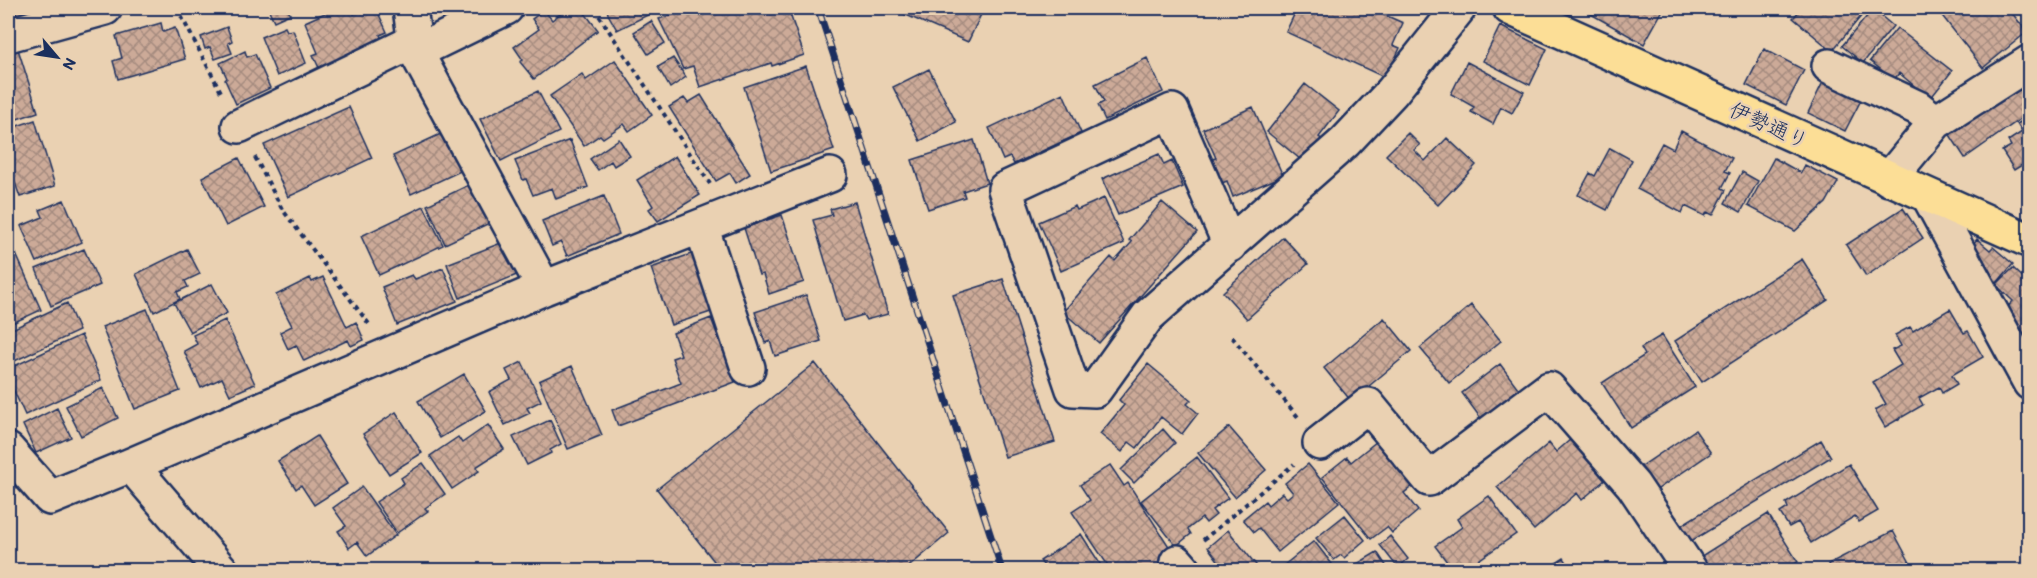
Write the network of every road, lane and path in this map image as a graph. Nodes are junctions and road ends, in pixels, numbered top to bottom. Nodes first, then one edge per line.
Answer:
1 (105, 8) edge
2 (177, 8) edge
3 (410, 8) edge
4 (506, 8) edge
5 (594, 8) edge
6 (1459, 8) edge
7 (1510, 8) edge
8 (8, 35) edge
9 (415, 46) junction
10 (2030, 62) edge
11 (1829, 66) dead end
12 (1936, 122) junction
13 (239, 126) junction
14 (830, 175) dead end
15 (1889, 179) junction
16 (1929, 197) junction
17 (716, 220) junction
18 (2030, 241) edge
19 (1230, 245) junction
20 (544, 288) junction
21 (1232, 337) dead end
22 (392, 353) junction
23 (748, 368) dead end
24 (2030, 383) edge
25 (1320, 443) junction
26 (8, 450) edge
27 (131, 465) junction
28 (1180, 566) edge
29 (221, 570) edge
30 (1690, 570) edge

1 - 8 lane
2 - 13 path
3 - 9 lane
4 - 9 lane
5 - 17 path
6 - 19 lane
7 - 15 main road, 伊勢通り
9 - 13 lane
9 - 20 lane
10 - 12 lane
11 - 12 lane
12 - 15 lane
13 - 22 path
14 - 17 lane
15 - 16 main road, 伊勢通り
16 - 18 main road, 伊勢通り
16 - 24 lane
17 - 20 lane
17 - 23 lane
19 - 19 lane
20 - 22 lane
21 - 25 path
22 - 27 lane
25 - 28 path
25 - 30 lane
26 - 27 lane
27 - 29 lane

